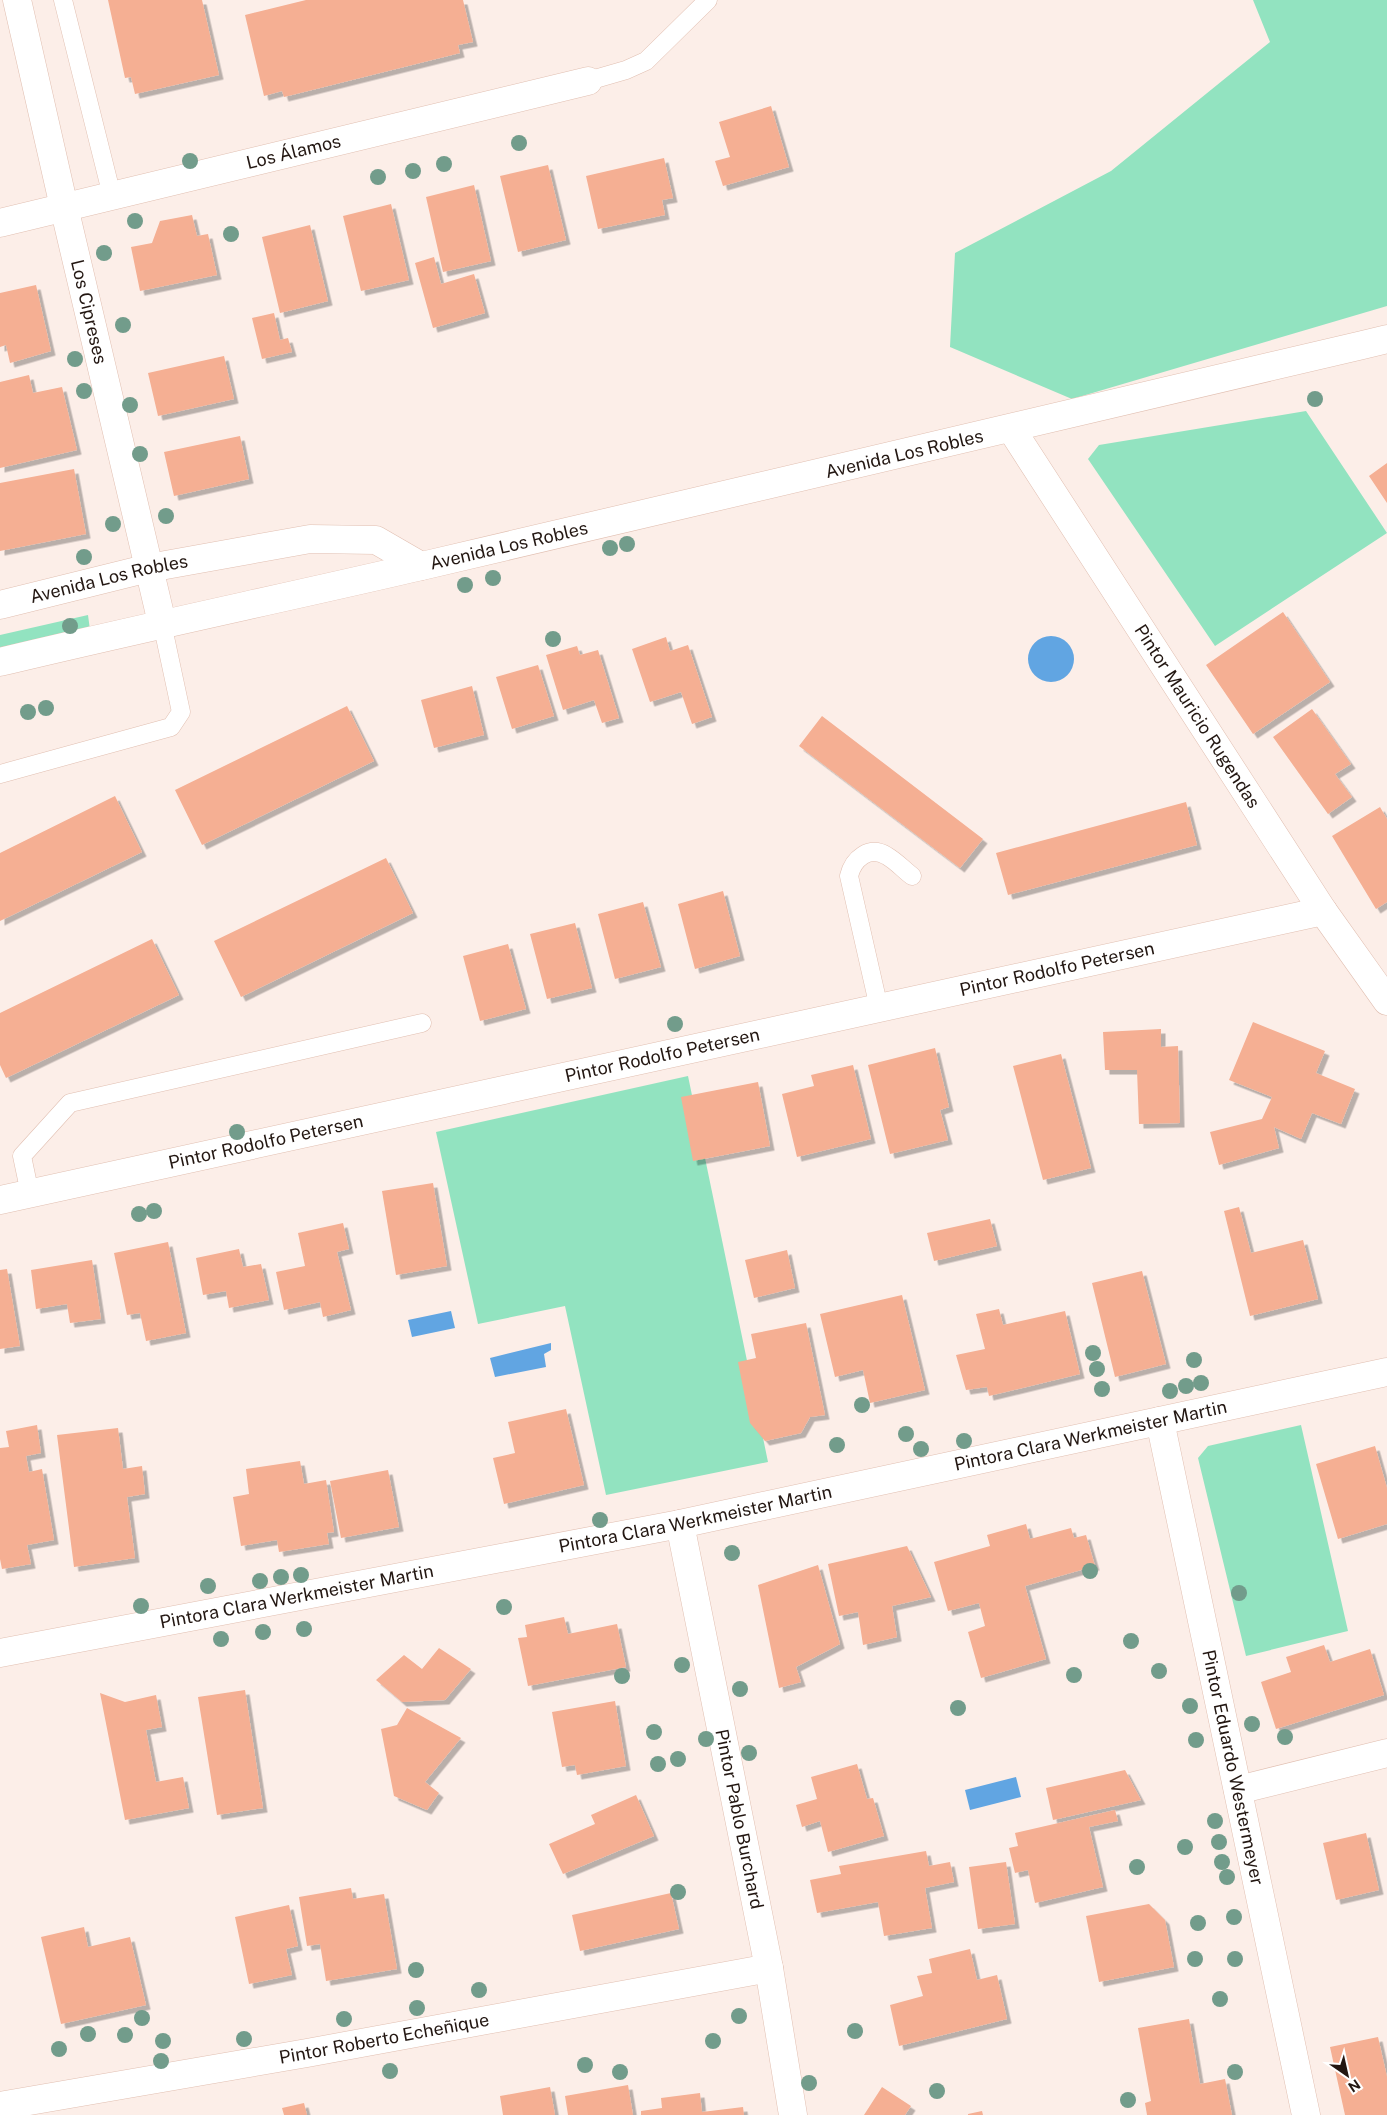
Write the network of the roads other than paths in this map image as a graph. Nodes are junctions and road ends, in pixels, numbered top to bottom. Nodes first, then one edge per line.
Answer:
1 (17, 0) edge
2 (63, 0) edge
3 (708, 0) edge
4 (588, 81) joint
5 (112, 196) junction
6 (64, 207) junction
7 (0, 223) edge
8 (1387, 339) edge
9 (1012, 430) junction
10 (421, 566) junction
11 (149, 568) junction
12 (0, 605) edge
13 (162, 623) junction
14 (0, 662) edge
15 (0, 774) edge
16 (912, 876) dead end
17 (1323, 911) junction
18 (1387, 1001) edge
19 (879, 1008) junction
20 (422, 1023) dead end
21 (30, 1194) junction
22 (0, 1200) edge
23 (1387, 1372) edge
24 (1160, 1421) junction
25 (680, 1524) junction
26 (0, 1653) edge
27 (1387, 1753) edge
28 (1238, 1790) junction
29 (769, 1968) junction
30 (0, 2106) edge
31 (793, 2115) edge
32 (1306, 2115) edge

1 - 6 street, Los Cipreses
2 - 5 lane
3 - 4 lane
4 - 5 street, Los Álamos
5 - 6 street, Los Álamos
6 - 7 street, Los Álamos
6 - 11 street, Los Cipreses
8 - 9 street, Avenida Los Robles
9 - 10 street, Avenida Los Robles
9 - 17 street, Pintor Mauricio Rugendas
10 - 11 street, Avenida Los Robles
10 - 13 street, Avenida Los Robles
11 - 12 street, Avenida Los Robles
11 - 13 street, Los Cipreses
13 - 14 street, Avenida Los Robles
13 - 15 lane
16 - 19 lane
17 - 18 street, Pintor Mauricio Rugendas
17 - 19 street, Pintor Rodolfo Petersen
19 - 21 street, Pintor Rodolfo Petersen
20 - 21 lane
21 - 22 street, Pintor Rodolfo Petersen
23 - 24 street, Pintora Clara Werkmeister Martin
24 - 25 street, Pintora Clara Werkmeister Martin
24 - 28 street, Pintor Eduardo Westermeyer
25 - 26 street, Pintora Clara Werkmeister Martin
25 - 29 street, Pintor Pablo Burchard
27 - 28 street
28 - 32 street, Pintor Eduardo Westermeyer
29 - 30 street, Pintor Roberto Echeñique
29 - 31 street, Pintor Pablo Burchard

